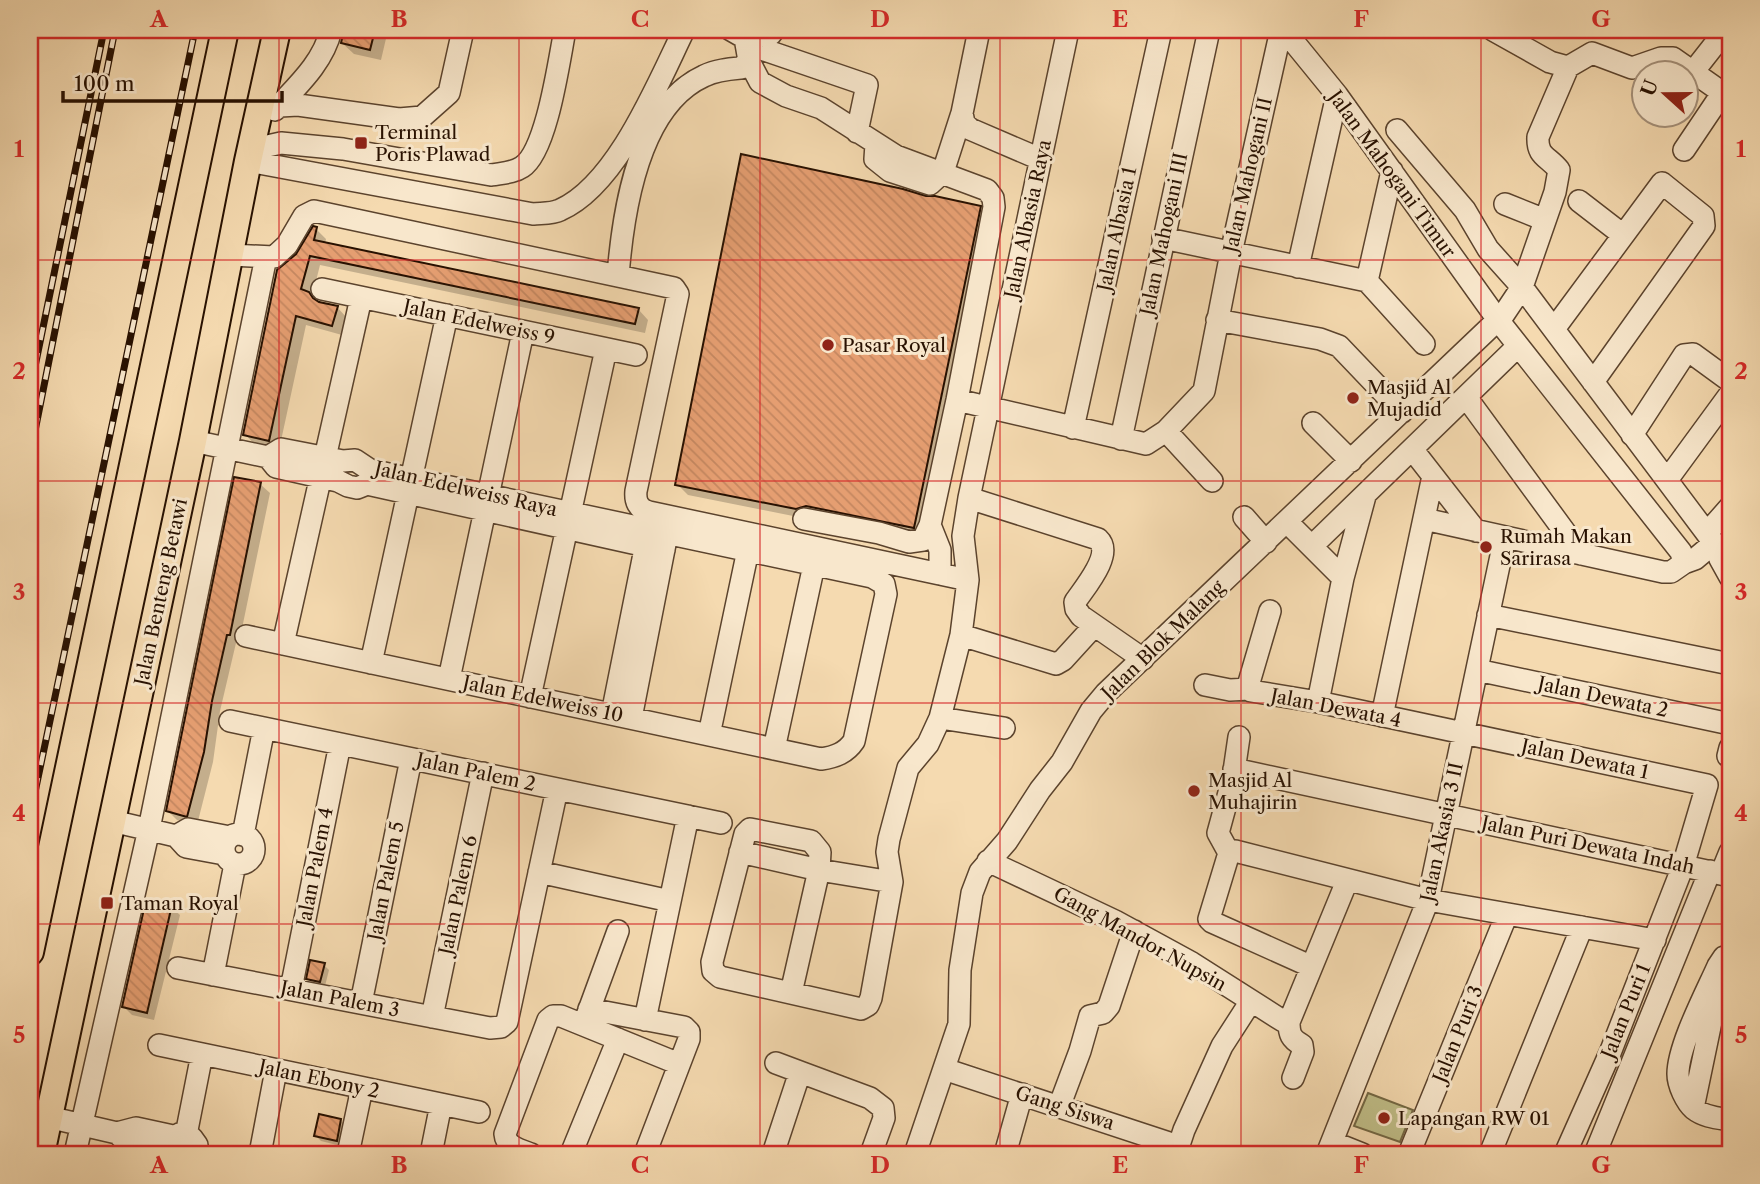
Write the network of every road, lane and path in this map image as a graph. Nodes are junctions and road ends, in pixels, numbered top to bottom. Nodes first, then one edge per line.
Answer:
1 (225, 30) edge
2 (277, 30) edge
3 (331, 30) edge
4 (463, 30) edge
5 (565, 30) edge
6 (684, 30) edge
7 (774, 30) edge
8 (979, 30) edge
9 (1068, 30) edge
10 (1161, 30) edge
11 (1209, 30) edge
12 (1282, 30) edge
13 (1493, 30) edge
14 (1726, 30) edge
15 (743, 43) edge
16 (1658, 60) edge
17 (1676, 60) edge
18 (1700, 63) edge
19 (1568, 67) junction
20 (1630, 67) edge
21 (1700, 77) edge
22 (1337, 95) junction
23 (1727, 95) edge
24 (279, 106) junction
25 (961, 113) junction
26 (1397, 130) dead end
27 (857, 132) junction
28 (250, 149) junction
29 (1684, 150) dead end
30 (1040, 159) junction
31 (1392, 171) junction
32 (943, 172) junction
33 (1579, 201) dead end
34 (1505, 204) dead end
35 (1545, 220) junction
36 (1623, 235) junction
37 (1163, 238) junction
38 (1231, 253) junction
39 (230, 254) junction
40 (266, 257) junction
41 (1298, 267) junction
42 (618, 276) junction
43 (1367, 281) junction
44 (322, 289) dead end
45 (362, 298) junction
46 (1510, 305) junction
47 (447, 315) junction
48 (1216, 320) junction
49 (1554, 329) junction
50 (523, 332) junction
51 (1424, 344) dead end
52 (1518, 346) junction
53 (606, 349) junction
54 (636, 355) dead end
55 (1730, 381) edge
56 (1593, 382) junction
57 (1730, 394) edge
58 (1466, 397) junction
59 (957, 400) junction
60 (989, 408) junction
61 (1402, 412) junction
62 (1313, 423) dead end
63 (1073, 428) junction
64 (1161, 434) junction
65 (1632, 435) junction
66 (1121, 439) junction
67 (193, 442) junction
68 (229, 448) junction
69 (1412, 449) junction
70 (1351, 461) junction
71 (324, 467) junction
72 (1433, 476) junction
73 (1667, 480) junction
74 (1212, 481) dead end
75 (410, 487) junction
76 (1366, 494) junction
77 (969, 498) junction
78 (487, 504) junction
79 (1730, 507) edge
80 (1244, 517) dead end
81 (804, 519) dead end
82 (1424, 519) junction
83 (568, 521) junction
84 (1287, 522) junction
85 (930, 525) junction
86 (1476, 531) junction
87 (1505, 537) junction
88 (656, 540) junction
89 (1266, 542) junction
90 (1312, 547) junction
91 (1709, 548) edge
92 (748, 550) junction
93 (1581, 554) junction
94 (814, 565) junction
95 (940, 574) junction
96 (1730, 577) edge
97 (1343, 578) junction
98 (968, 580) junction
99 (1270, 611) dead end
100 (1488, 615) junction
101 (1094, 625) junction
102 (961, 635) junction
103 (246, 636) dead end
104 (283, 644) junction
105 (1143, 659) junction
106 (371, 663) junction
107 (1730, 664) edge
108 (1477, 670) junction
109 (449, 679) junction
110 (1205, 685) dead end
111 (1249, 689) junction
112 (530, 696) junction
113 (1318, 702) junction
114 (622, 716) junction
115 (1382, 716) junction
116 (940, 718) junction
117 (230, 721) dead end
118 (1730, 724) edge
119 (264, 728) junction
120 (1004, 728) dead end
121 (1463, 734) junction
122 (709, 735) junction
123 (1239, 737) dead end
124 (340, 744) junction
125 (774, 749) junction
126 (840, 753) joint
127 (411, 759) junction
128 (1234, 769) junction
129 (483, 774) junction
130 (557, 789) junction
131 (1446, 815) junction
132 (703, 819) junction
133 (112, 821) junction
134 (149, 829) junction
135 (233, 848) junction
136 (1232, 852) junction
137 (1730, 852) edge
138 (988, 861) junction
139 (540, 866) junction
140 (819, 870) junction
141 (1707, 871) edge
142 (1347, 881) junction
143 (892, 882) junction
144 (672, 894) junction
145 (1429, 900) junction
146 (1507, 914) junction
147 (1582, 927) junction
148 (618, 931) dead end
149 (1134, 931) junction
150 (1655, 940) junction
151 (30, 952) edge
152 (1727, 957) edge
153 (1310, 966) junction
154 (178, 968) dead end
155 (213, 975) junction
156 (291, 989) junction
157 (791, 993) junction
158 (1251, 1001) junction
159 (361, 1003) junction
160 (432, 1017) junction
161 (586, 1017) junction
162 (651, 1021) junction
163 (1289, 1022) junction
164 (618, 1040) junction
165 (159, 1045) dead end
166 (202, 1054) junction
167 (776, 1063) dead end
168 (679, 1064) junction
169 (944, 1069) junction
170 (276, 1070) junction
171 (800, 1072) junction
172 (1293, 1078) dead end
173 (362, 1088) junction
174 (1022, 1094) junction
175 (440, 1104) junction
176 (1059, 1107) junction
177 (479, 1112) dead end
178 (48, 1117) junction
179 (1730, 1121) edge
180 (82, 1125) junction
181 (174, 1145) edge
182 (1146, 1145) edge
183 (1329, 1148) edge
184 (1177, 1150) edge
185 (41, 1154) edge
186 (75, 1154) edge
187 (196, 1154) edge
188 (260, 1154) edge
189 (348, 1154) edge
190 (430, 1154) edge
191 (531, 1154) edge
192 (571, 1154) edge
193 (645, 1154) edge
194 (773, 1154) edge
195 (872, 1154) edge
196 (915, 1154) edge
197 (1005, 1154) edge
198 (1362, 1154) edge
199 (1409, 1154) edge
200 (1490, 1154) edge
201 (1565, 1154) edge
202 (1595, 1154) edge

1 - 151 main road
2 - 28 main road, Jalan Benteng Betawi
3 - 24 street
4 - 24 street
5 - 28 street
6 - 28 street
7 - 15 street
8 - 25 street
9 - 30 street, Jalan Albasia Raya
10 - 63 street, Jalan Albasia 1
11 - 37 street, Jalan Mahogani III
12 - 22 street, Jalan Mahogani Timur
12 - 38 street, Jalan Mahogani II
13 - 19 street
14 - 18 street
15 - 27 street
15 - 27 street
15 - 42 street
16 - 17 street
19 - 20 street
19 - 35 street
21 - 23 street
22 - 31 street, Jalan Mahogani Timur
22 - 41 street
23 - 29 street
24 - 28 street
25 - 30 street
25 - 32 street
26 - 46 street
27 - 32 street
28 - 39 main road, Jalan Benteng Betawi
30 - 60 street, Jalan Albasia Raya
31 - 43 street
31 - 46 street, Jalan Mahogani Timur
32 - 59 street
33 - 36 street
34 - 35 street
35 - 46 street
36 - 49 street
36 - 56 street
37 - 38 street
37 - 66 street, Jalan Mahogani III
38 - 41 street
38 - 48 street, Jalan Mahogani II
39 - 40 street
39 - 67 main road, Jalan Benteng Betawi
40 - 42 street
40 - 68 street, Jalan Benteng Betawi
41 - 43 street
42 - 95 street
43 - 51 street
44 - 45 street, Jalan Edelweiss 9
45 - 47 street, Jalan Edelweiss 9
45 - 71 street
46 - 49 street
46 - 52 street
46 - 61 street, Jalan Blok Malang
47 - 50 street, Jalan Edelweiss 9
47 - 75 street
48 - 61 street
48 - 64 street, Jalan Mahogani II
49 - 56 street
50 - 53 street, Jalan Edelweiss 9
50 - 78 street
52 - 58 street
52 - 91 street
53 - 54 street, Jalan Edelweiss 9
53 - 83 street
55 - 65 street
56 - 65 street
57 - 73 street
58 - 69 street
58 - 93 street
59 - 60 street
59 - 85 street
60 - 63 street
60 - 77 street, Jalan Albasia Raya
61 - 70 street, Jalan Blok Malang
62 - 70 street
63 - 66 street
64 - 66 street
64 - 74 street
65 - 73 street
67 - 68 street, Jalan Edelweiss Raya
67 - 133 main road, Jalan Benteng Betawi
68 - 71 street, Jalan Edelweiss Raya
68 - 134 street, Jalan Benteng Betawi
69 - 72 street
69 - 76 street
70 - 84 street, Jalan Blok Malang
71 - 75 street, Jalan Edelweiss Raya
71 - 104 street
72 - 82 street
72 - 86 street
73 - 91 street
75 - 78 street, Jalan Edelweiss Raya
75 - 106 street
76 - 90 street
76 - 97 street
77 - 98 street, Jalan Albasia Raya
77 - 101 street
78 - 83 street, Jalan Edelweiss Raya
78 - 109 street
79 - 91 street
80 - 89 street
81 - 85 street
82 - 86 street
82 - 115 street
83 - 88 street, Jalan Edelweiss Raya
83 - 112 street
84 - 89 street, Jalan Blok Malang
84 - 90 street
85 - 95 street
86 - 87 street
87 - 93 street
87 - 100 street, Jalan Akasia 3 II
88 - 92 street, Jalan Edelweiss Raya
88 - 114 street
89 - 105 street, Jalan Blok Malang
90 - 97 street
91 - 93 street
91 - 96 street
92 - 94 street, Jalan Edelweiss Raya
92 - 122 street
94 - 125 street
94 - 126 street, Jalan Edelweiss Raya
95 - 98 street
97 - 113 street
98 - 102 street, Jalan Albasia Raya
99 - 111 street, Jalan Dewata 4
100 - 107 street
100 - 108 street, Jalan Akasia 3 II
101 - 102 street
101 - 105 street
102 - 116 street, Jalan Albasia Raya
103 - 104 street, Jalan Edelweiss 10
104 - 106 street, Jalan Edelweiss 10
105 - 138 street, Jalan Blok Malang
106 - 109 street, Jalan Edelweiss 10
108 - 118 street, Jalan Dewata 2
108 - 121 street, Jalan Akasia 3 II
109 - 112 street, Jalan Edelweiss 10
110 - 111 street
111 - 113 street, Jalan Dewata 4
112 - 114 street, Jalan Edelweiss 10
113 - 115 street, Jalan Dewata 4
114 - 122 street, Jalan Edelweiss 10
115 - 121 street, Jalan Dewata 4
116 - 120 street
116 - 143 street, Jalan Albasia Raya
117 - 119 street, Jalan Palem 2
119 - 124 street, Jalan Palem 2
119 - 135 street
121 - 131 street, Jalan Akasia 3 II
121 - 141 street, Jalan Dewata 1
122 - 125 street, Jalan Edelweiss 10
123 - 128 street
124 - 127 street, Jalan Palem 2
124 - 156 street, Jalan Palem 4
125 - 126 street, Jalan Edelweiss 10
127 - 129 street, Jalan Palem 2
127 - 159 street, Jalan Palem 5
128 - 131 street, Jalan Puri Dewata Indah
128 - 136 street
129 - 130 street, Jalan Palem 2
129 - 160 street, Jalan Palem 6
130 - 132 street, Jalan Palem 2
130 - 139 street
131 - 141 street, Jalan Puri Dewata Indah
131 - 145 street, Jalan Akasia 3 II
132 - 144 street
132 - 162 street
133 - 134 street
133 - 178 main road, Jalan Benteng Betawi
134 - 135 street
134 - 180 street, Jalan Benteng Betawi
135 - 155 street
136 - 142 street
136 - 153 street
137 - 141 street
138 - 149 street, Gang Mandor Nupsin
138 - 169 street, Jalan Blok Malang
139 - 144 street
139 - 160 street, Jalan Palem 3
140 - 143 street
140 - 157 street
140 - 157 street
141 - 150 street, Jalan Puri 1
141 - 202 street
142 - 145 street
142 - 153 street
143 - 157 street, Jalan Albasia Raya
144 - 162 street
145 - 146 street
145 - 183 street, Jalan Akasia 3 II
146 - 147 street
146 - 199 street, Jalan Puri 3
147 - 150 street
147 - 200 street
148 - 161 street
149 - 158 street, Gang Mandor Nupsin
149 - 176 street
150 - 201 street, Jalan Puri 1
152 - 179 street
153 - 163 street
154 - 155 street, Jalan Palem 3
155 - 156 street, Jalan Palem 3
156 - 159 street, Jalan Palem 3
158 - 163 street, Gang Mandor Nupsin
158 - 184 street
159 - 160 street, Jalan Palem 3
161 - 162 street
161 - 164 street
161 - 191 street
162 - 168 street
163 - 172 street
164 - 168 street
164 - 192 street
165 - 166 street, Jalan Ebony 2
166 - 170 street, Jalan Ebony 2
166 - 181 street
167 - 171 street
168 - 193 street
169 - 174 street, Gang Siswa
169 - 196 street, Jalan Blok Malang
170 - 173 street, Jalan Ebony 2
170 - 188 street
171 - 194 street
171 - 195 street
173 - 175 street, Jalan Ebony 2
173 - 189 street
174 - 176 street, Gang Siswa
174 - 197 street
175 - 177 street, Jalan Ebony 2
175 - 190 street
176 - 182 street, Gang Siswa
178 - 180 street
178 - 185 main road, Jalan Benteng Betawi
180 - 181 street
180 - 186 street, Jalan Benteng Betawi
181 - 187 street
182 - 184 street, Gang Siswa
183 - 198 street

